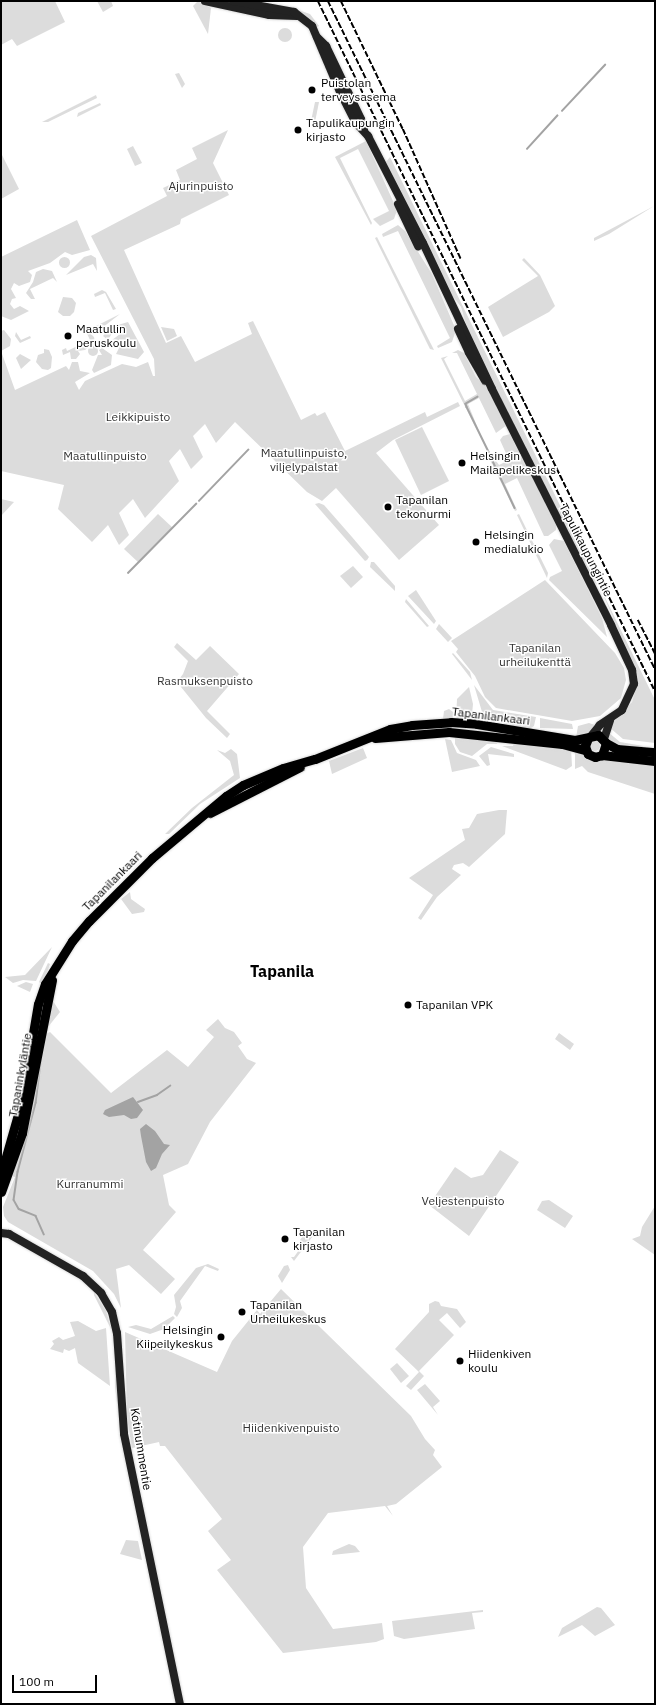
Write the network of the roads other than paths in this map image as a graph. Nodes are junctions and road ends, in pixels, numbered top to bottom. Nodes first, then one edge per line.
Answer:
1 (205, 1) edge
2 (233, 1) edge
3 (300, 16) junction
4 (610, 720) junction
5 (454, 727) junction
6 (589, 737) junction
7 (605, 741) junction
8 (586, 750) junction
9 (655, 752) edge
10 (602, 755) junction
11 (655, 761) edge
12 (41, 1006) junction
13 (1, 1174) edge
14 (1, 1192) edge
15 (1, 1226) edge
16 (5, 1234) edge
17 (178, 1693) junction
18 (180, 1704) edge
19 (186, 1704) edge

1 - 3 main road
2 - 3 main road, Tapulikaupungintie
3 - 4 main road, Tapulikaupungintie
4 - 6 main road, Tapulikaupungintie
4 - 7 main road, Tapulikaupungintie
5 - 6 main road, Tapanilankaari
5 - 8 main road, Tapanilankaari
5 - 12 main road, Tapanilankaari
6 - 7 main road
6 - 8 main road
7 - 9 main road
7 - 10 main road
8 - 10 main road
10 - 11 main road
12 - 13 main road, Tapaninkyläntie
12 - 14 main road, Tapaninkyläntie
15 - 16 main road, Kotinummentie
16 - 17 main road, Kotinummentie
17 - 18 main road, Kotinummentie
17 - 19 main road, Kotinummentie

